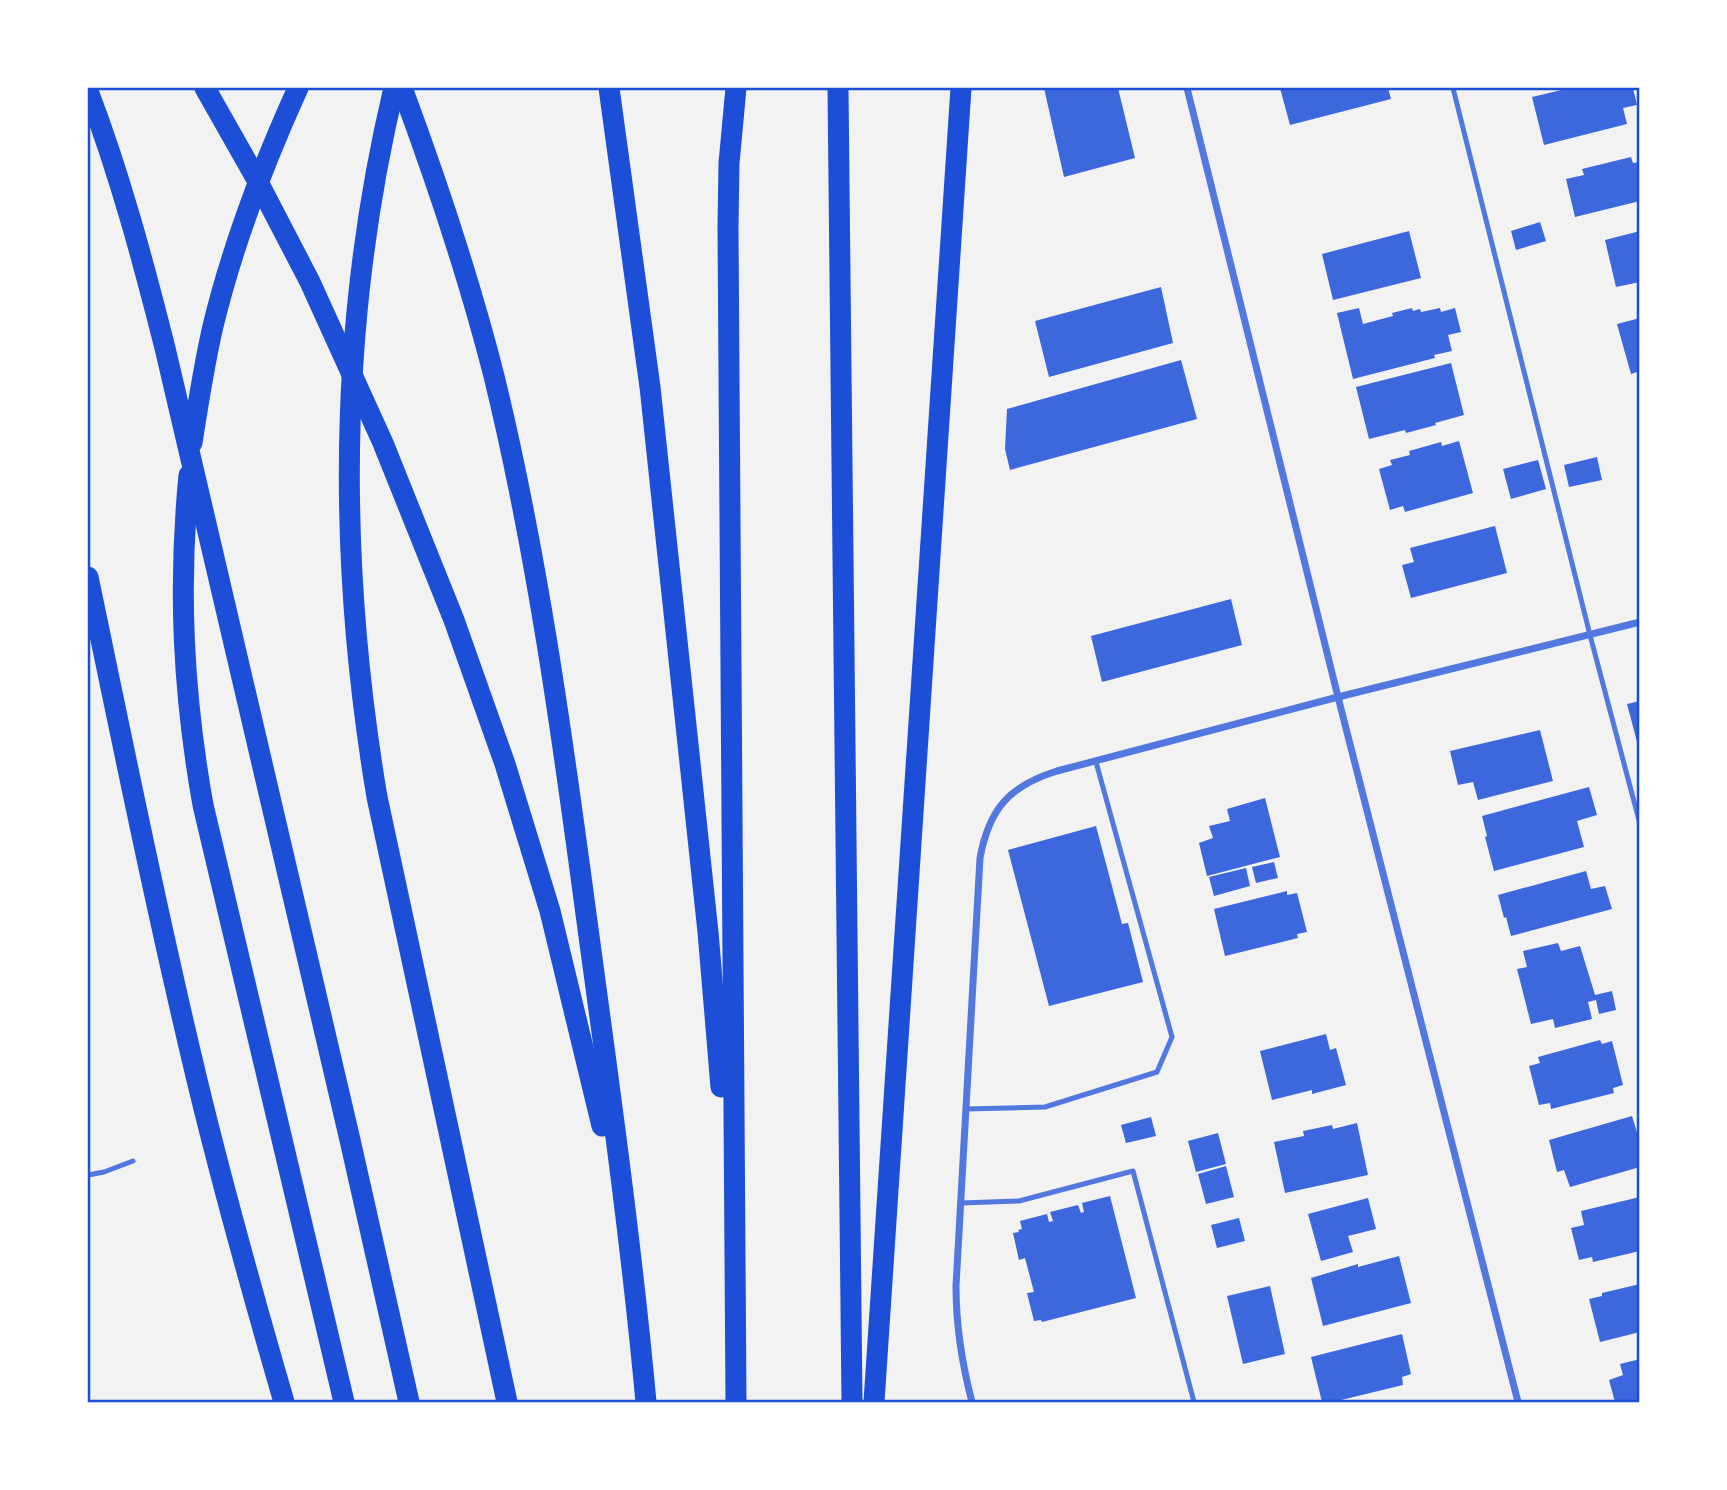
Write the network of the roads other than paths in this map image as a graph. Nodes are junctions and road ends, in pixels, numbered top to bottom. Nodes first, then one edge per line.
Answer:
1 (205, 88) edge
2 (298, 88) edge
3 (394, 88) edge
4 (402, 88) edge
5 (609, 88) edge
6 (736, 88) edge
7 (838, 88) edge
8 (961, 88) edge
9 (1187, 88) edge
10 (1453, 88) edge
11 (88, 91) edge
12 (88, 577) edge
13 (1640, 622) edge
14 (1590, 635) junction
15 (1338, 697) junction
16 (1096, 762) junction
17 (1640, 824) edge
18 (966, 1109) junction
19 (133, 1161) dead end
20 (88, 1175) edge
21 (961, 1203) junction
22 (636, 1303) junction
23 (735, 1312) junction
24 (284, 1402) edge
25 (344, 1402) edge
26 (409, 1402) edge
27 (507, 1402) edge
28 (646, 1402) edge
29 (736, 1402) edge
30 (852, 1402) edge
31 (874, 1402) edge
32 (972, 1402) edge
33 (1194, 1402) edge
34 (1518, 1402) edge

1 - 22 highway
2 - 25 highway
3 - 27 highway
4 - 22 highway
5 - 23 highway
6 - 23 highway
7 - 30 highway
8 - 31 highway
9 - 15 street
10 - 14 lane
11 - 26 highway
12 - 24 highway
13 - 14 street
14 - 15 street
14 - 17 lane
15 - 16 street
15 - 34 street
16 - 18 street
16 - 18 lane
18 - 21 street
19 - 20 lane
21 - 32 street
21 - 33 lane
22 - 28 highway
23 - 29 highway

